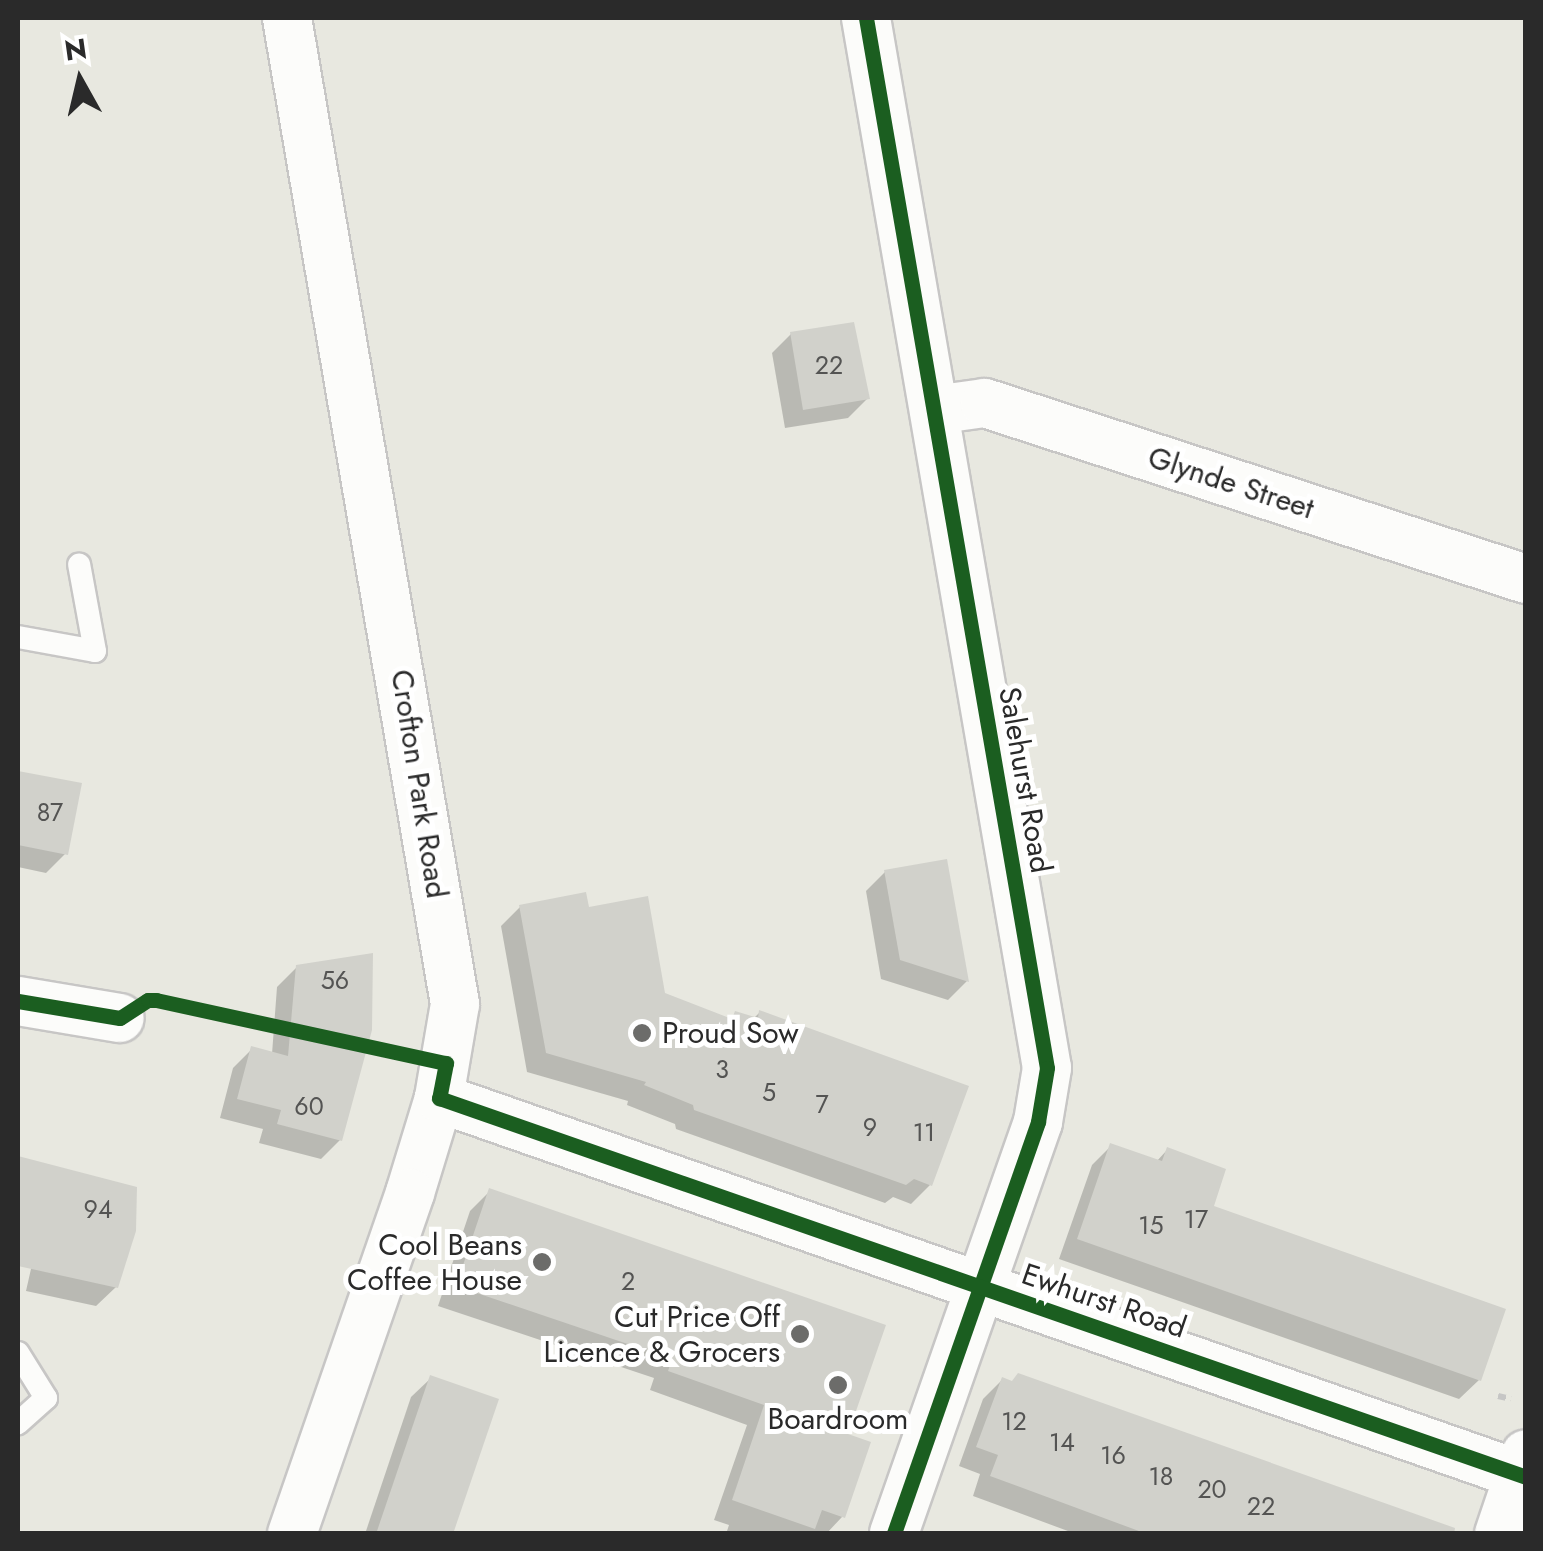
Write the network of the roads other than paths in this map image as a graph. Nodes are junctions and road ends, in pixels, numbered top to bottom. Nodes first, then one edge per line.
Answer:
1 (286, 18) edge
2 (866, 18) edge
3 (934, 410) junction
4 (79, 564) dead end
5 (1526, 579) edge
6 (18, 638) edge
7 (18, 1001) edge
8 (120, 1018) dead end
9 (439, 1098) junction
10 (980, 1287) junction
11 (18, 1353) edge
12 (18, 1423) edge
13 (1523, 1468) edge
14 (292, 1534) edge
15 (894, 1534) edge
16 (1499, 1534) edge

1 - 9 street, Crofton Park Road
2 - 3 street, Salehurst Road
3 - 5 street, Glynde Street
3 - 10 street, Salehurst Road
4 - 6 lane
7 - 8 street
9 - 10 street, Ewhurst Road
9 - 14 street, Crofton Park Road
10 - 13 street, Ewhurst Road
10 - 15 street, Salehurst Road
11 - 12 lane
13 - 16 street

